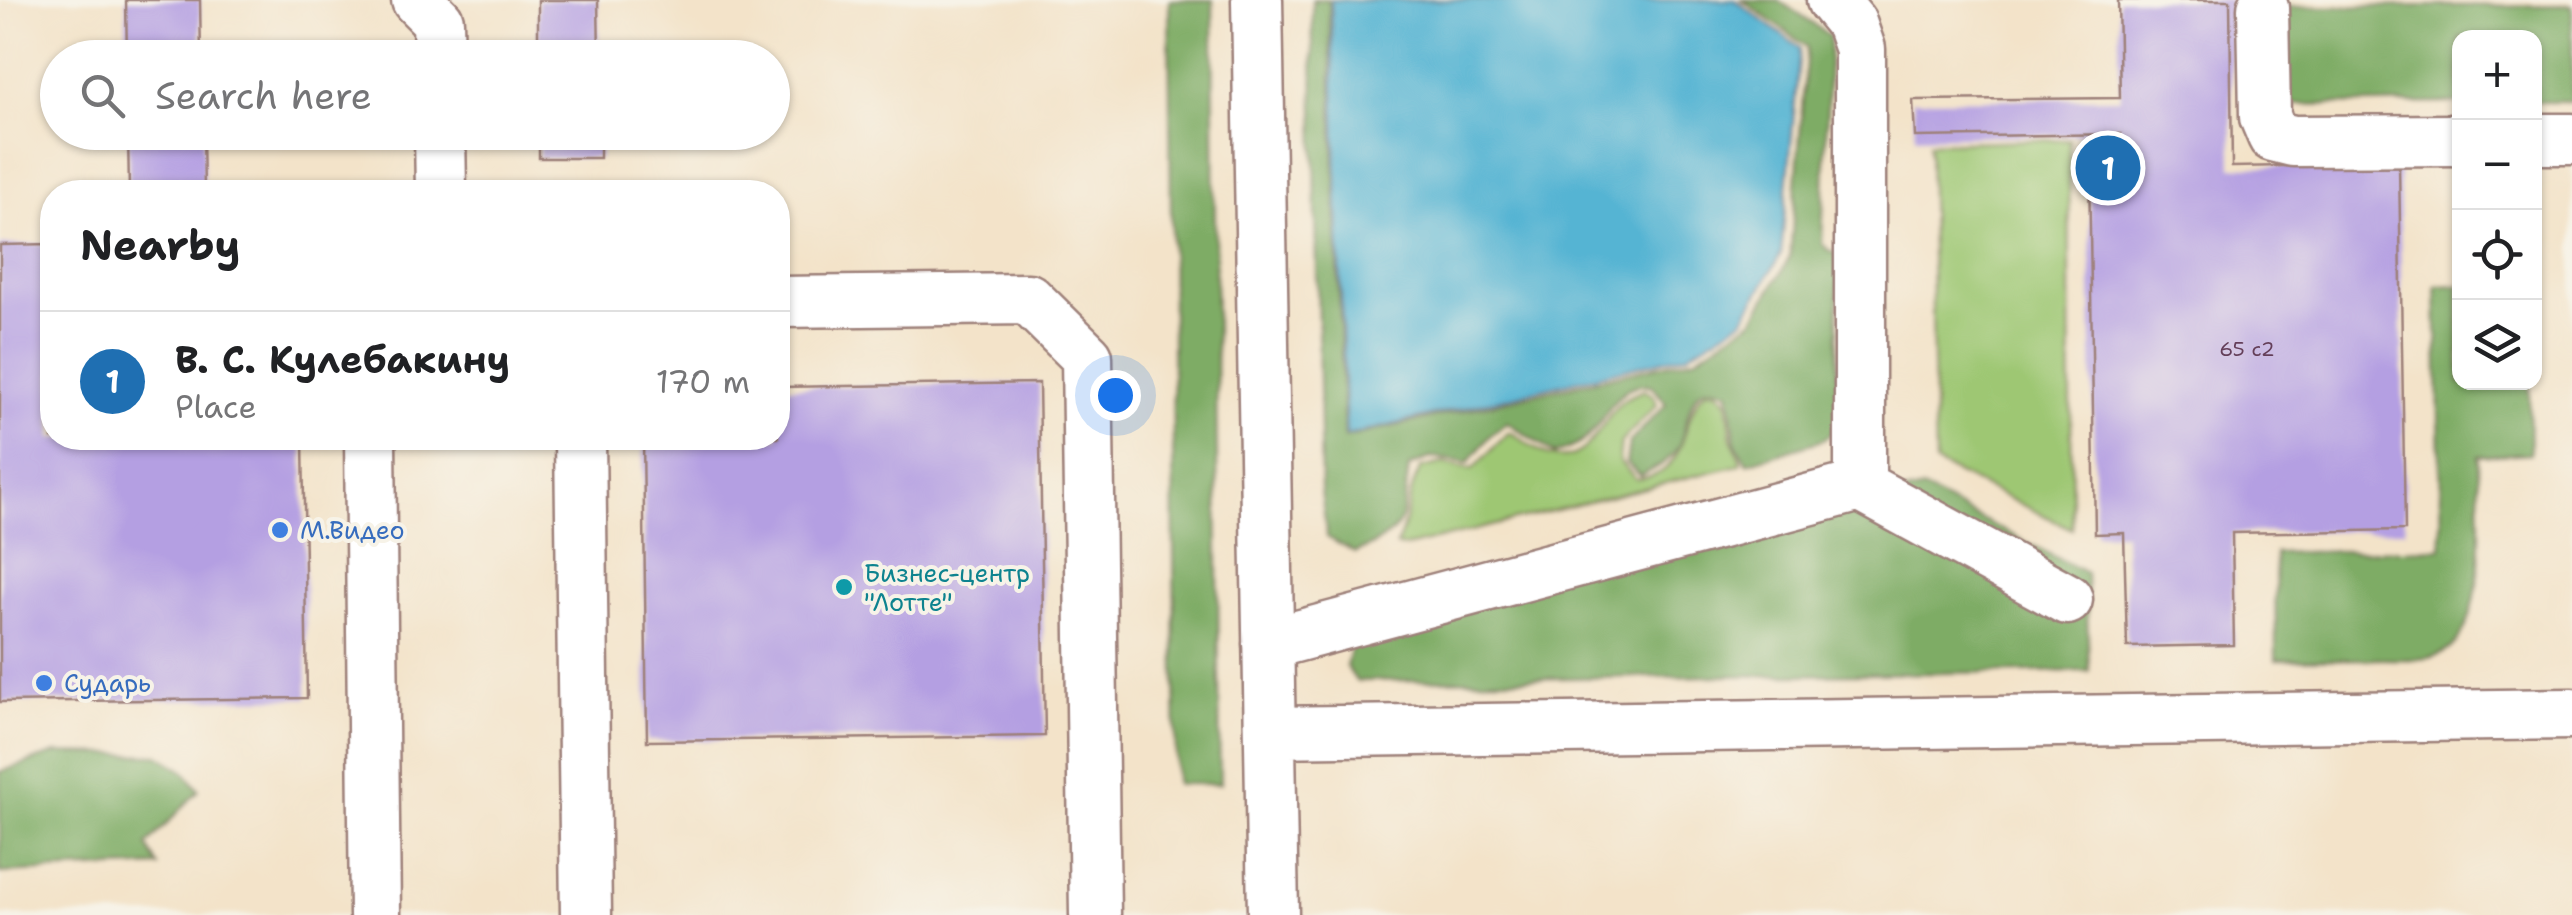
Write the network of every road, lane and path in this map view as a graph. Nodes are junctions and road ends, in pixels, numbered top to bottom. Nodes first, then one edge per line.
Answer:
1 (416, 0) edge
2 (1257, 0) edge
3 (1832, 0) edge
4 (2264, 8) dead end
5 (438, 40) edge
6 (2542, 139) edge
7 (2572, 139) edge
8 (2452, 140) edge
9 (440, 150) edge
10 (441, 180) edge
11 (790, 302) edge
12 (370, 450) edge
13 (580, 450) edge
14 (1860, 486) junction
15 (2067, 599) dead end
16 (1268, 644) junction
17 (2572, 714) edge
18 (1270, 732) junction
19 (375, 915) edge
20 (586, 915) edge
21 (1096, 915) edge
22 (1272, 915) edge

1 - 5 lane
2 - 16 lane
3 - 14 lane
4 - 8 lane
6 - 7 lane
9 - 10 lane
11 - 21 lane
12 - 19 lane
13 - 20 lane
14 - 15 lane
14 - 16 lane
16 - 18 lane
17 - 18 lane
18 - 22 lane

